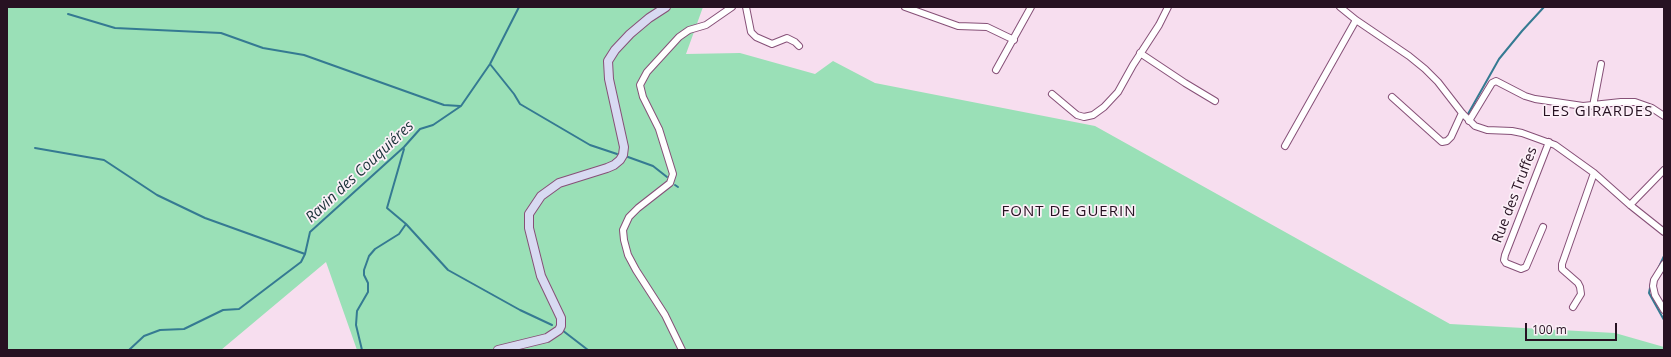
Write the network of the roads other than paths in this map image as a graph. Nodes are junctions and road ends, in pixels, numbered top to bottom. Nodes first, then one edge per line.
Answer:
1 (666, 7) edge
2 (732, 7) edge
3 (746, 7) edge
4 (905, 7) edge
5 (1031, 7) edge
6 (1168, 7) edge
7 (1340, 7) edge
8 (1356, 20) junction
9 (1014, 40) junction
10 (799, 46) dead end
11 (1140, 53) junction
12 (1601, 64) dead end
13 (996, 70) dead end
14 (1052, 94) dead end
15 (1392, 97) dead end
16 (1215, 101) dead end
17 (1594, 106) junction
18 (1462, 113) junction
19 (1664, 116) edge
20 (1469, 121) junction
21 (1549, 142) junction
22 (1285, 146) dead end
23 (1664, 170) edge
24 (1594, 173) junction
25 (1630, 205) junction
26 (1543, 227) dead end
27 (1664, 232) edge
28 (1664, 264) edge
29 (1573, 307) dead end
30 (1664, 310) edge
31 (498, 350) edge
32 (682, 350) edge

1 - 31 street
2 - 32 street
3 - 10 street
4 - 9 street
5 - 9 street
6 - 11 street
7 - 8 street
8 - 18 street
8 - 22 street
9 - 13 street
11 - 14 street
11 - 16 street
12 - 17 street
15 - 18 street
17 - 19 street
17 - 20 street
18 - 20 street
20 - 21 street
21 - 24 street
21 - 26 street, Rue des Truffes
23 - 25 street
24 - 25 street
24 - 29 street
25 - 27 street
28 - 30 street

